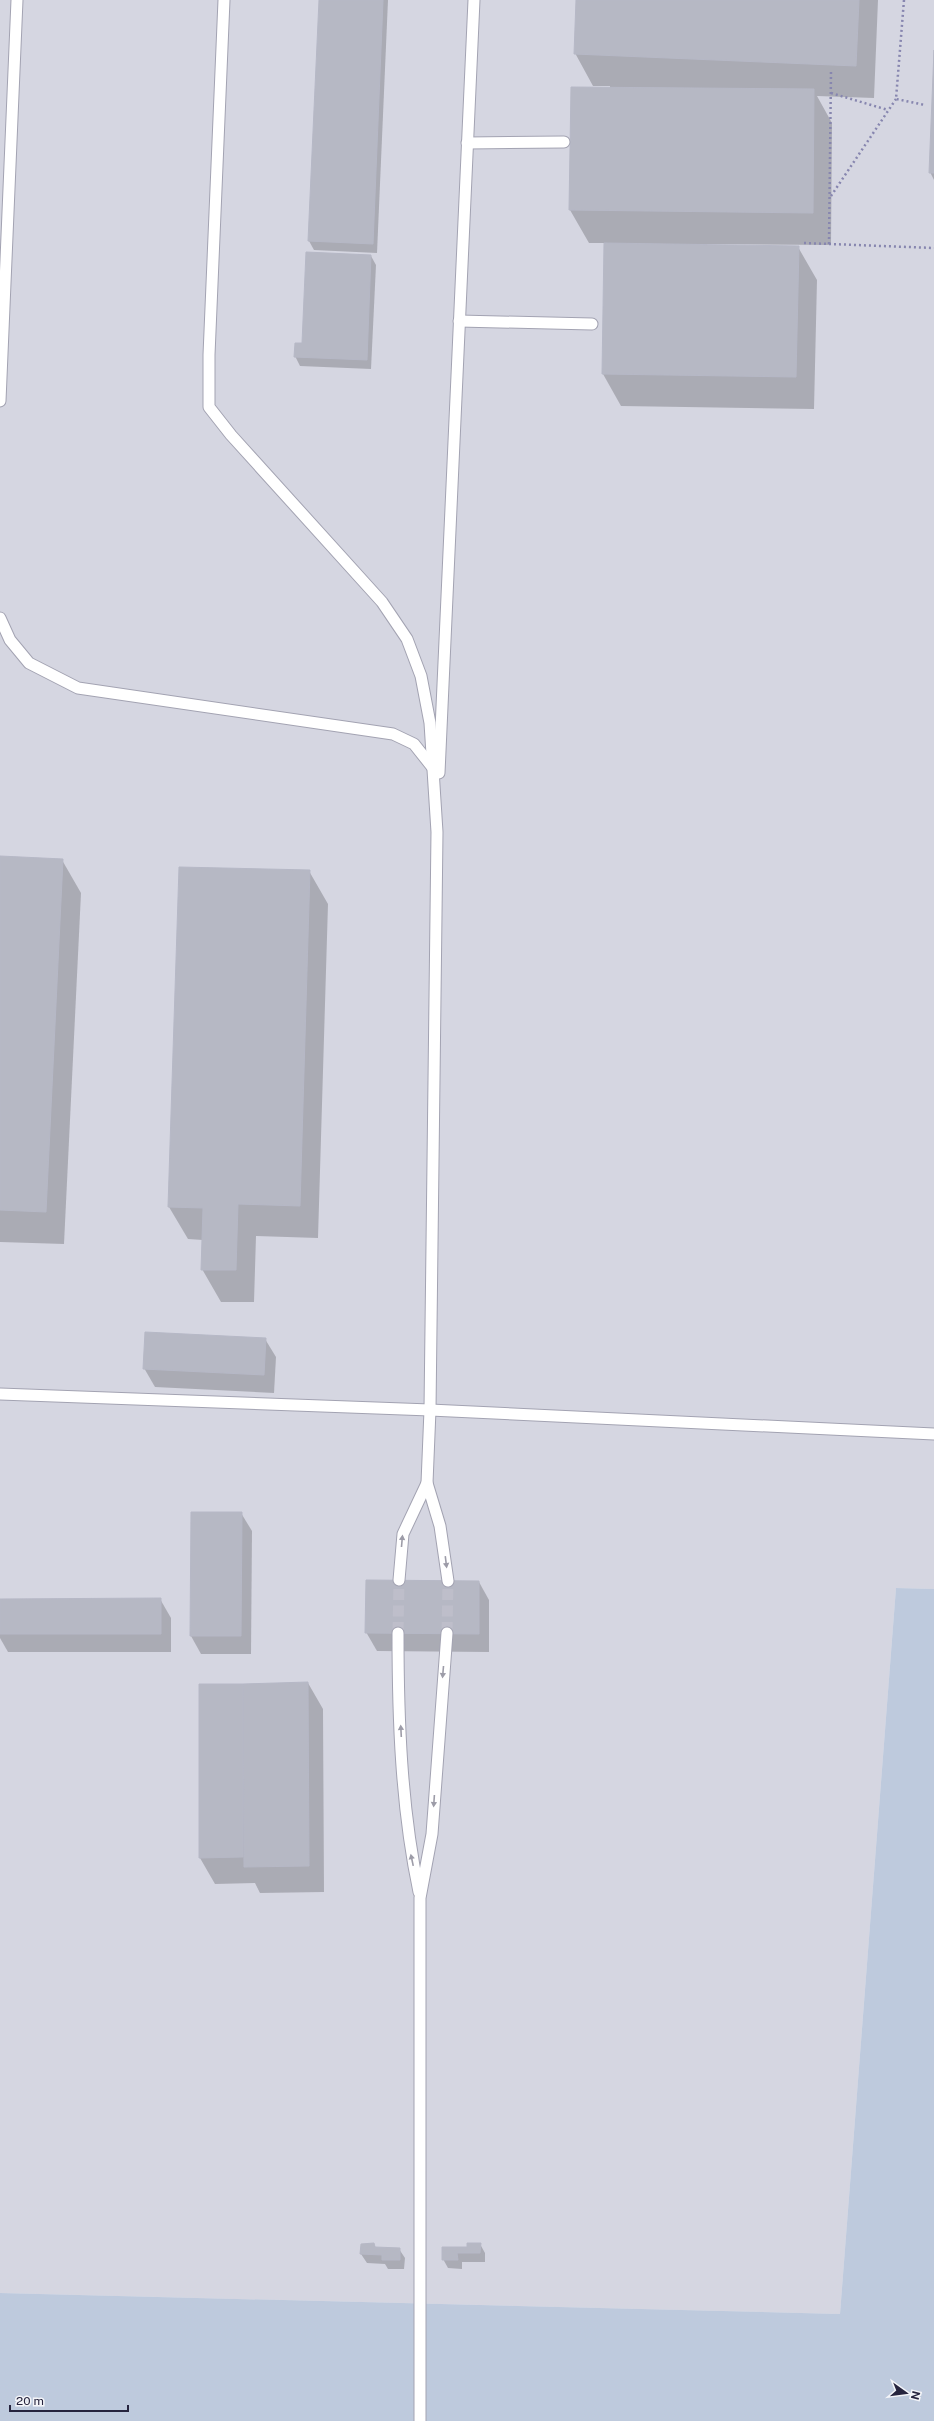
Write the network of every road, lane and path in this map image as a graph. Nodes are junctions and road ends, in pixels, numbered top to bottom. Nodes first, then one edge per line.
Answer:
1 (16, 0) edge
2 (224, 0) edge
3 (474, 0) edge
4 (904, 0) edge
5 (832, 71) dead end
6 (831, 93) junction
7 (896, 98) junction
8 (926, 105) dead end
9 (888, 110) junction
10 (564, 142) dead end
11 (467, 144) junction
12 (830, 197) junction
13 (804, 243) dead end
14 (830, 244) junction
15 (934, 248) edge
16 (459, 322) junction
17 (592, 324) dead end
18 (0, 400) edge
19 (0, 618) edge
20 (433, 768) junction
21 (437, 832) junction
22 (0, 1394) edge
23 (430, 1410) junction
24 (934, 1434) edge
25 (427, 1483) junction
26 (399, 1580) tunnel mouth
27 (448, 1581) tunnel mouth
28 (398, 1633) tunnel mouth
29 (447, 1633) tunnel mouth
30 (420, 1898) junction
31 (420, 2421) edge

1 - 18 street
2 - 20 street
3 - 11 street
4 - 7 path
5 - 6 path
6 - 9 path
6 - 12 path
7 - 8 path
7 - 9 path
9 - 12 path
10 - 11 street
11 - 16 street
12 - 14 path
13 - 14 path
14 - 15 path
16 - 17 street
16 - 21 street
19 - 20 street
20 - 21 street
21 - 23 street
22 - 23 street
23 - 24 street
23 - 25 street
26 -> 25 street
25 -> 27 street
30 -> 28 street
29 -> 30 street
30 - 31 street

